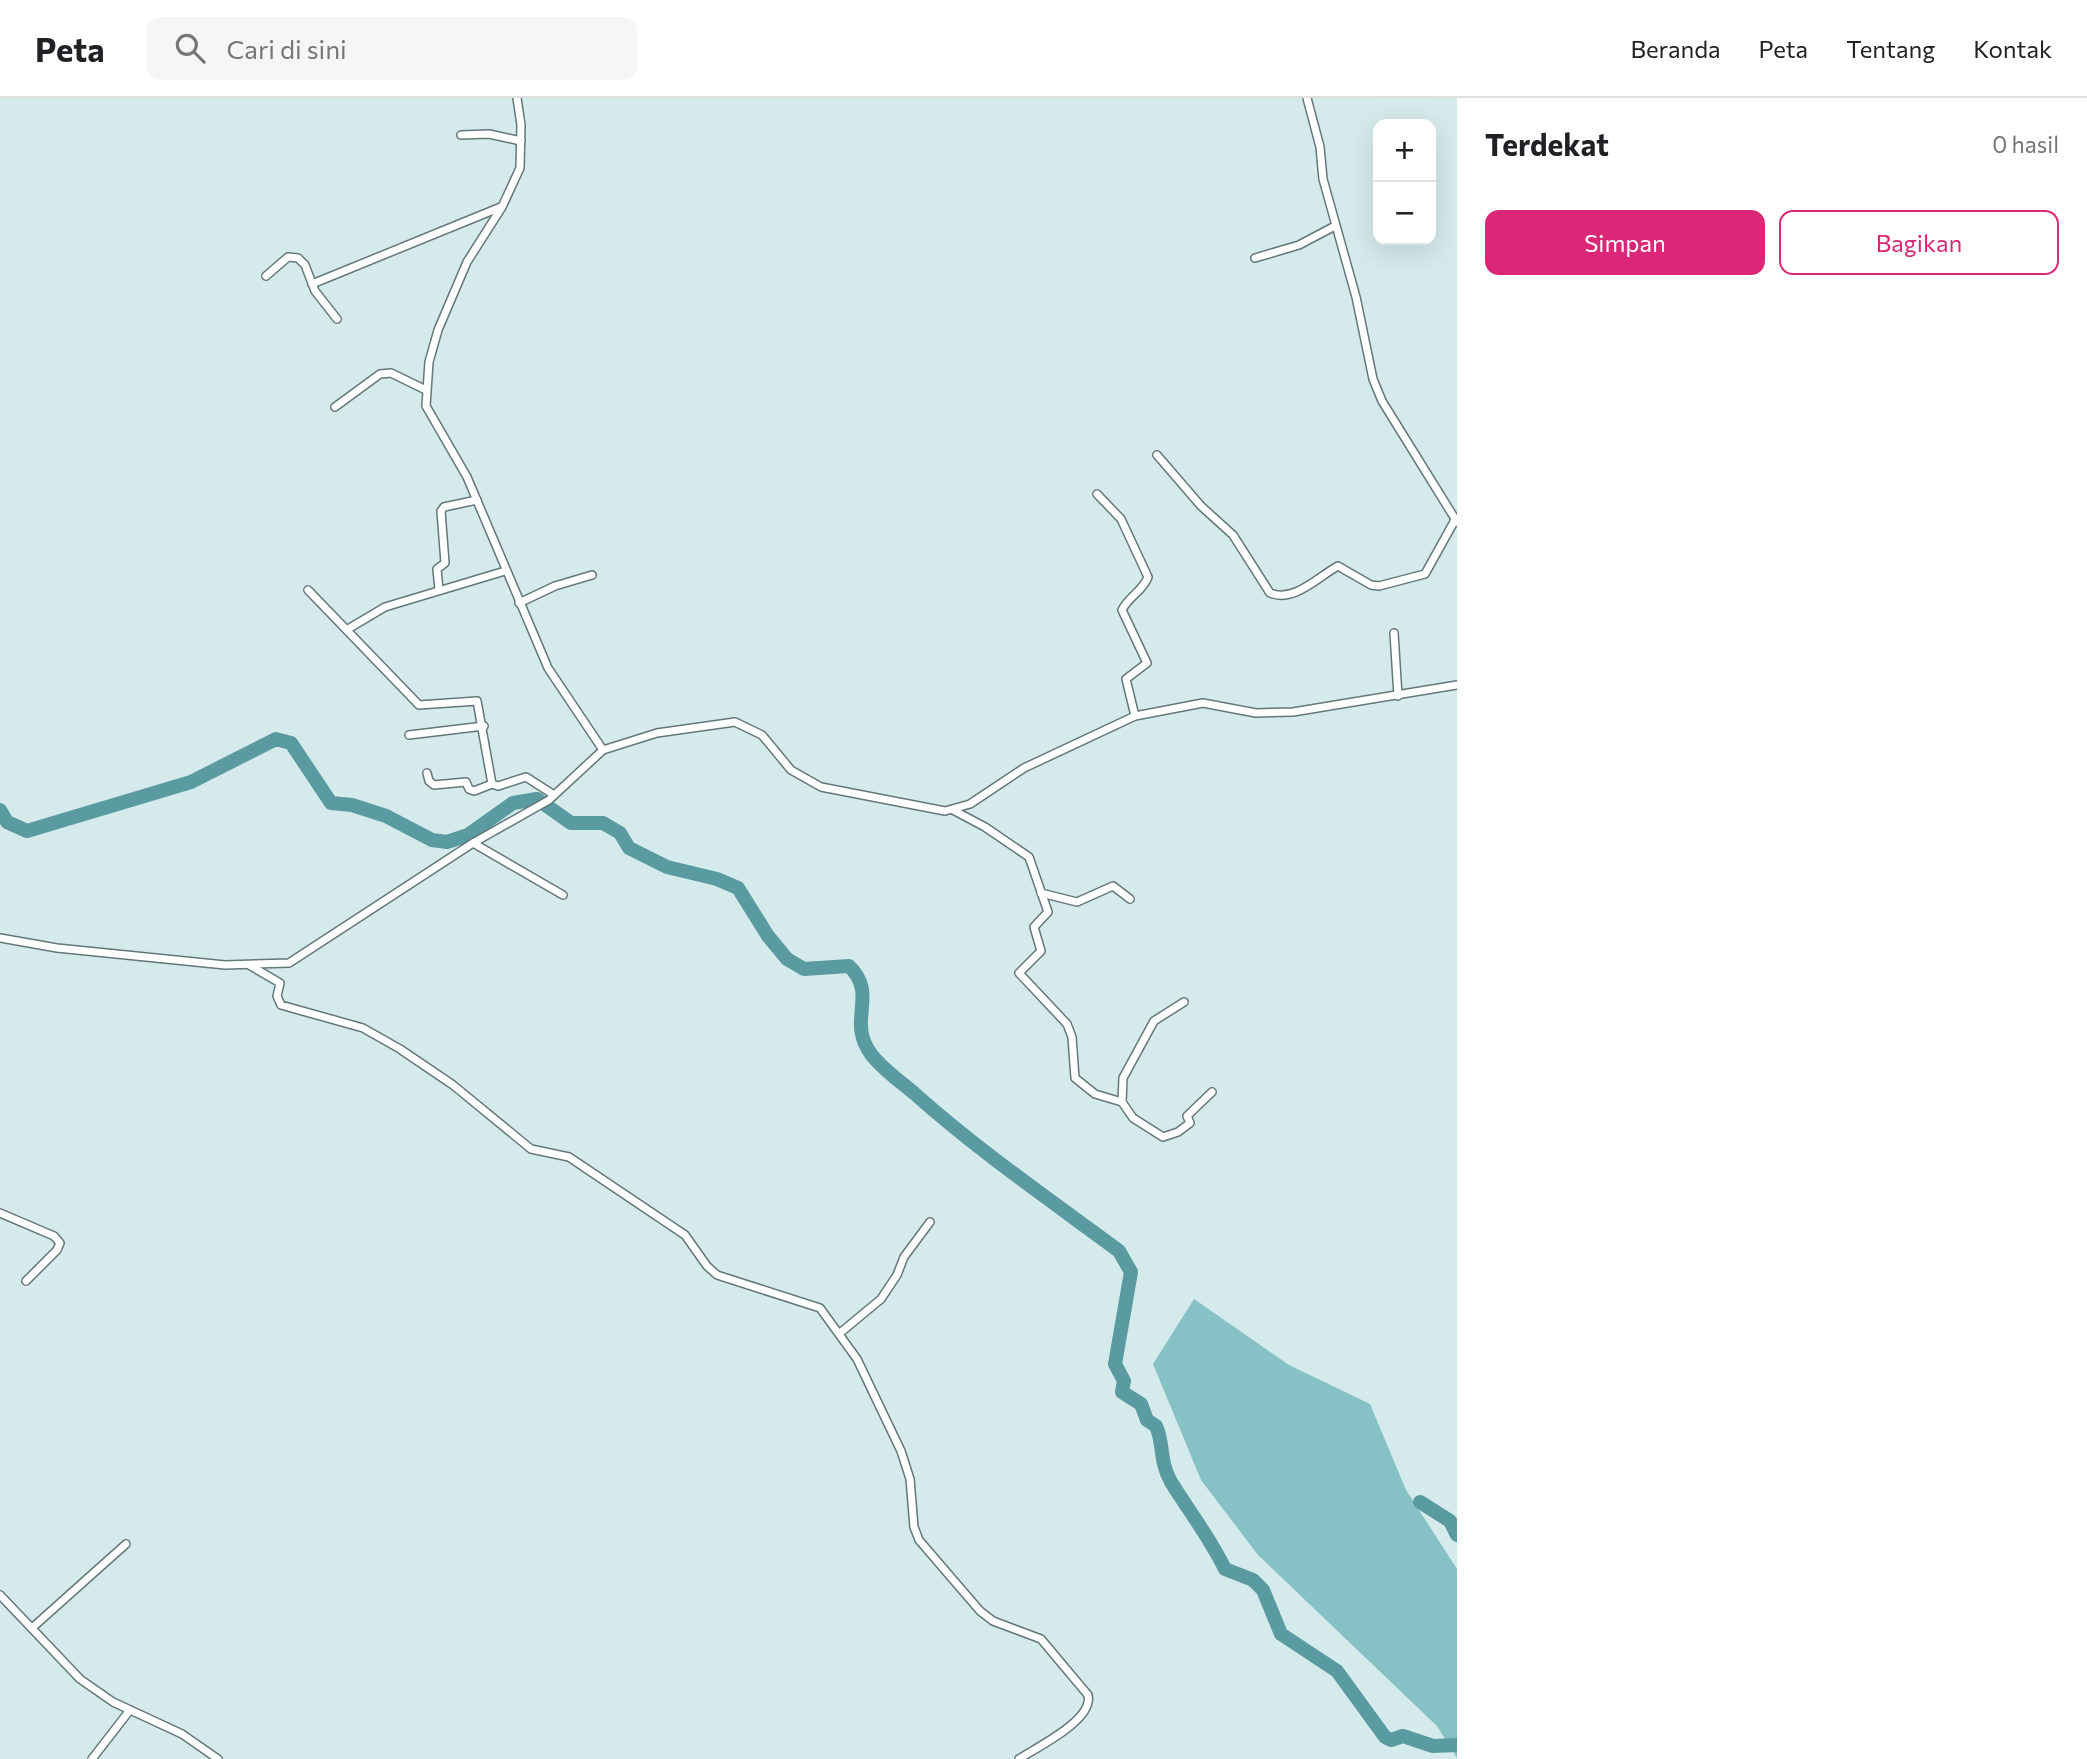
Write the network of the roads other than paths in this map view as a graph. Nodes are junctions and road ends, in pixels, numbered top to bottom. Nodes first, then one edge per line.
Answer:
1 (517, 98) edge
2 (1307, 98) edge
3 (461, 135) dead end
4 (521, 141) junction
5 (502, 207) junction
6 (1335, 226) junction
7 (1255, 258) dead end
8 (266, 276) dead end
9 (312, 284) junction
10 (337, 318) dead end
11 (426, 390) junction
12 (335, 407) dead end
13 (1157, 455) dead end
14 (1097, 494) dead end
15 (477, 500) junction
16 (1456, 521) edge
17 (505, 571) junction
18 (593, 575) dead end
19 (308, 590) dead end
20 (439, 590) junction
21 (519, 603) junction
22 (348, 629) junction
23 (1394, 633) dead end
24 (1457, 685) edge
25 (1398, 696) junction
26 (1135, 716) junction
27 (484, 726) junction
28 (409, 735) dead end
29 (603, 750) junction
30 (427, 773) dead end
31 (492, 784) junction
32 (552, 797) junction
33 (953, 810) junction
34 (473, 843) junction
35 (1041, 893) junction
36 (563, 895) dead end
37 (1130, 899) dead end
38 (0, 938) edge
39 (249, 965) junction
40 (1184, 1002) dead end
41 (1212, 1092) dead end
42 (1122, 1101) junction
43 (0, 1214) edge
44 (930, 1222) dead end
45 (26, 1281) dead end
46 (840, 1333) junction
47 (126, 1544) dead end
48 (0, 1595) edge
49 (32, 1628) junction
50 (130, 1710) junction
51 (92, 1759) edge
52 (218, 1759) edge
53 (1019, 1759) edge

1 - 4 street
2 - 6 street
3 - 4 street
4 - 5 street
5 - 9 street
5 - 11 street
6 - 7 street
6 - 16 street
8 - 9 street
9 - 10 street
11 - 12 street
11 - 15 street
13 - 16 street
14 - 26 street
15 - 17 street
15 - 20 street
17 - 20 street
17 - 21 street
18 - 21 street
19 - 22 street
20 - 22 street
21 - 29 street
22 - 27 street
23 - 25 street
24 - 25 street
25 - 26 street
26 - 33 street
27 - 28 street
27 - 31 street
29 - 32 street
29 - 33 street
30 - 31 street
31 - 32 street
32 - 34 street
33 - 35 street
34 - 36 street
34 - 39 street
35 - 37 street
35 - 42 street
38 - 39 street
39 - 46 street
40 - 42 street
41 - 42 street
43 - 45 street
44 - 46 street
46 - 53 street
47 - 49 street
48 - 49 street
49 - 50 street
50 - 51 street
50 - 52 street

